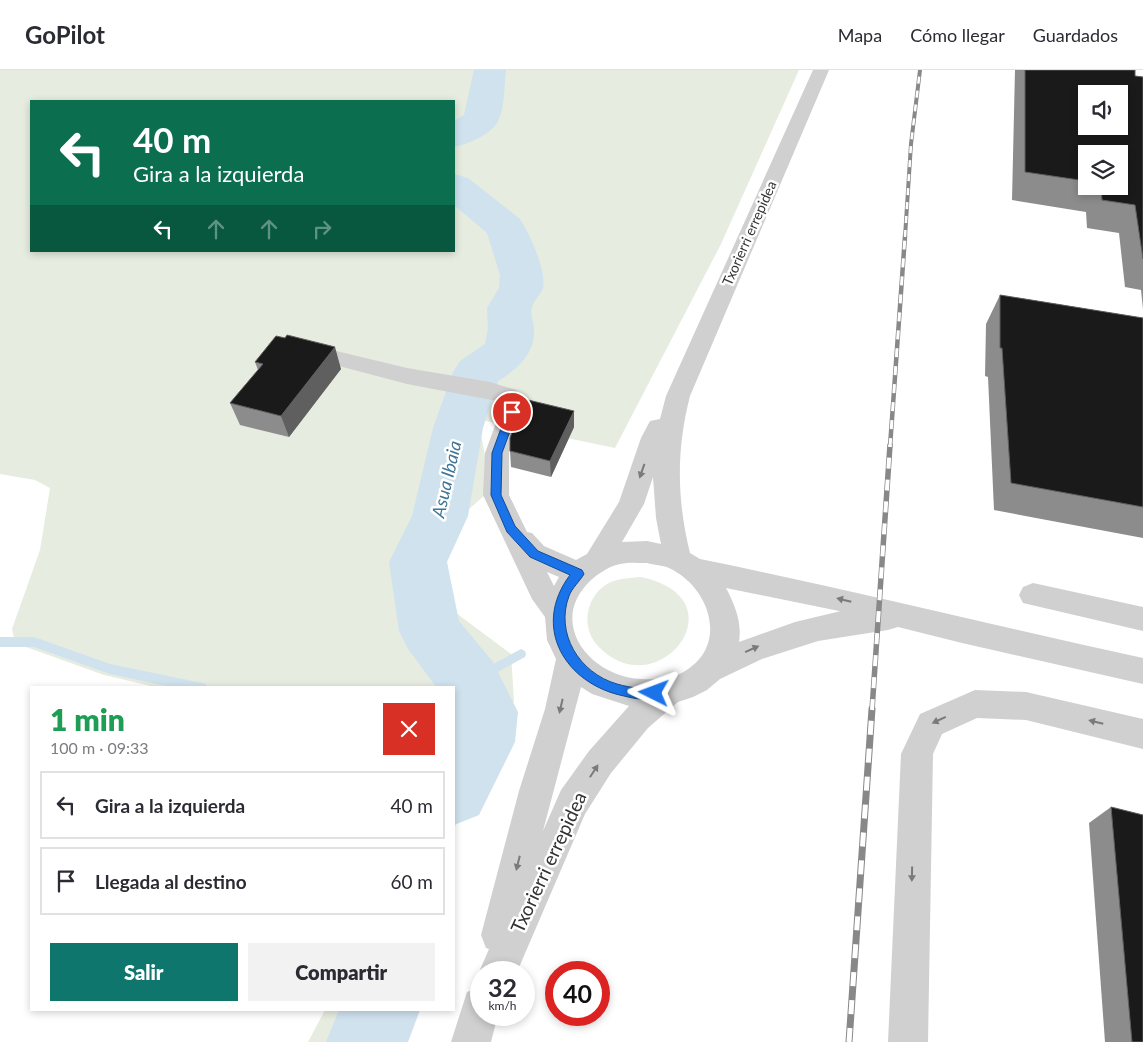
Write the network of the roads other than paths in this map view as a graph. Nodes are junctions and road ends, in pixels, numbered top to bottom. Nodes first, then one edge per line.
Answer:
1 (821, 70) edge
2 (328, 356) edge
3 (678, 396) junction
4 (511, 529) junction
5 (687, 565) junction
6 (588, 567) junction
7 (1033, 595) dead end
8 (558, 613) junction
9 (908, 616) junction
10 (1143, 619) edge
11 (571, 658) junction
12 (708, 670) junction
13 (1143, 671) edge
14 (668, 692) junction
15 (1143, 734) edge
16 (493, 961) edge
17 (503, 961) edge
18 (908, 1042) edge

1 - 3 street, Txorierri errepidea
2 - 4 street
3 - 5 street, Txorierri errepidea
3 -> 6 street, Txorierri errepidea
4 - 6 street
4 - 8 street
5 - 6 street
9 -> 5 street
5 - 12 street, Txorierri errepidea
6 - 8 street, Txorierri errepidea
7 - 10 street
8 - 11 street, Txorierri errepidea
12 -> 9 street
9 - 13 street
11 - 14 street, Txorierri errepidea
11 -> 16 street, Txorierri errepidea
12 - 14 street, Txorierri errepidea
17 -> 14 street, Txorierri errepidea
15 -> 18 street

